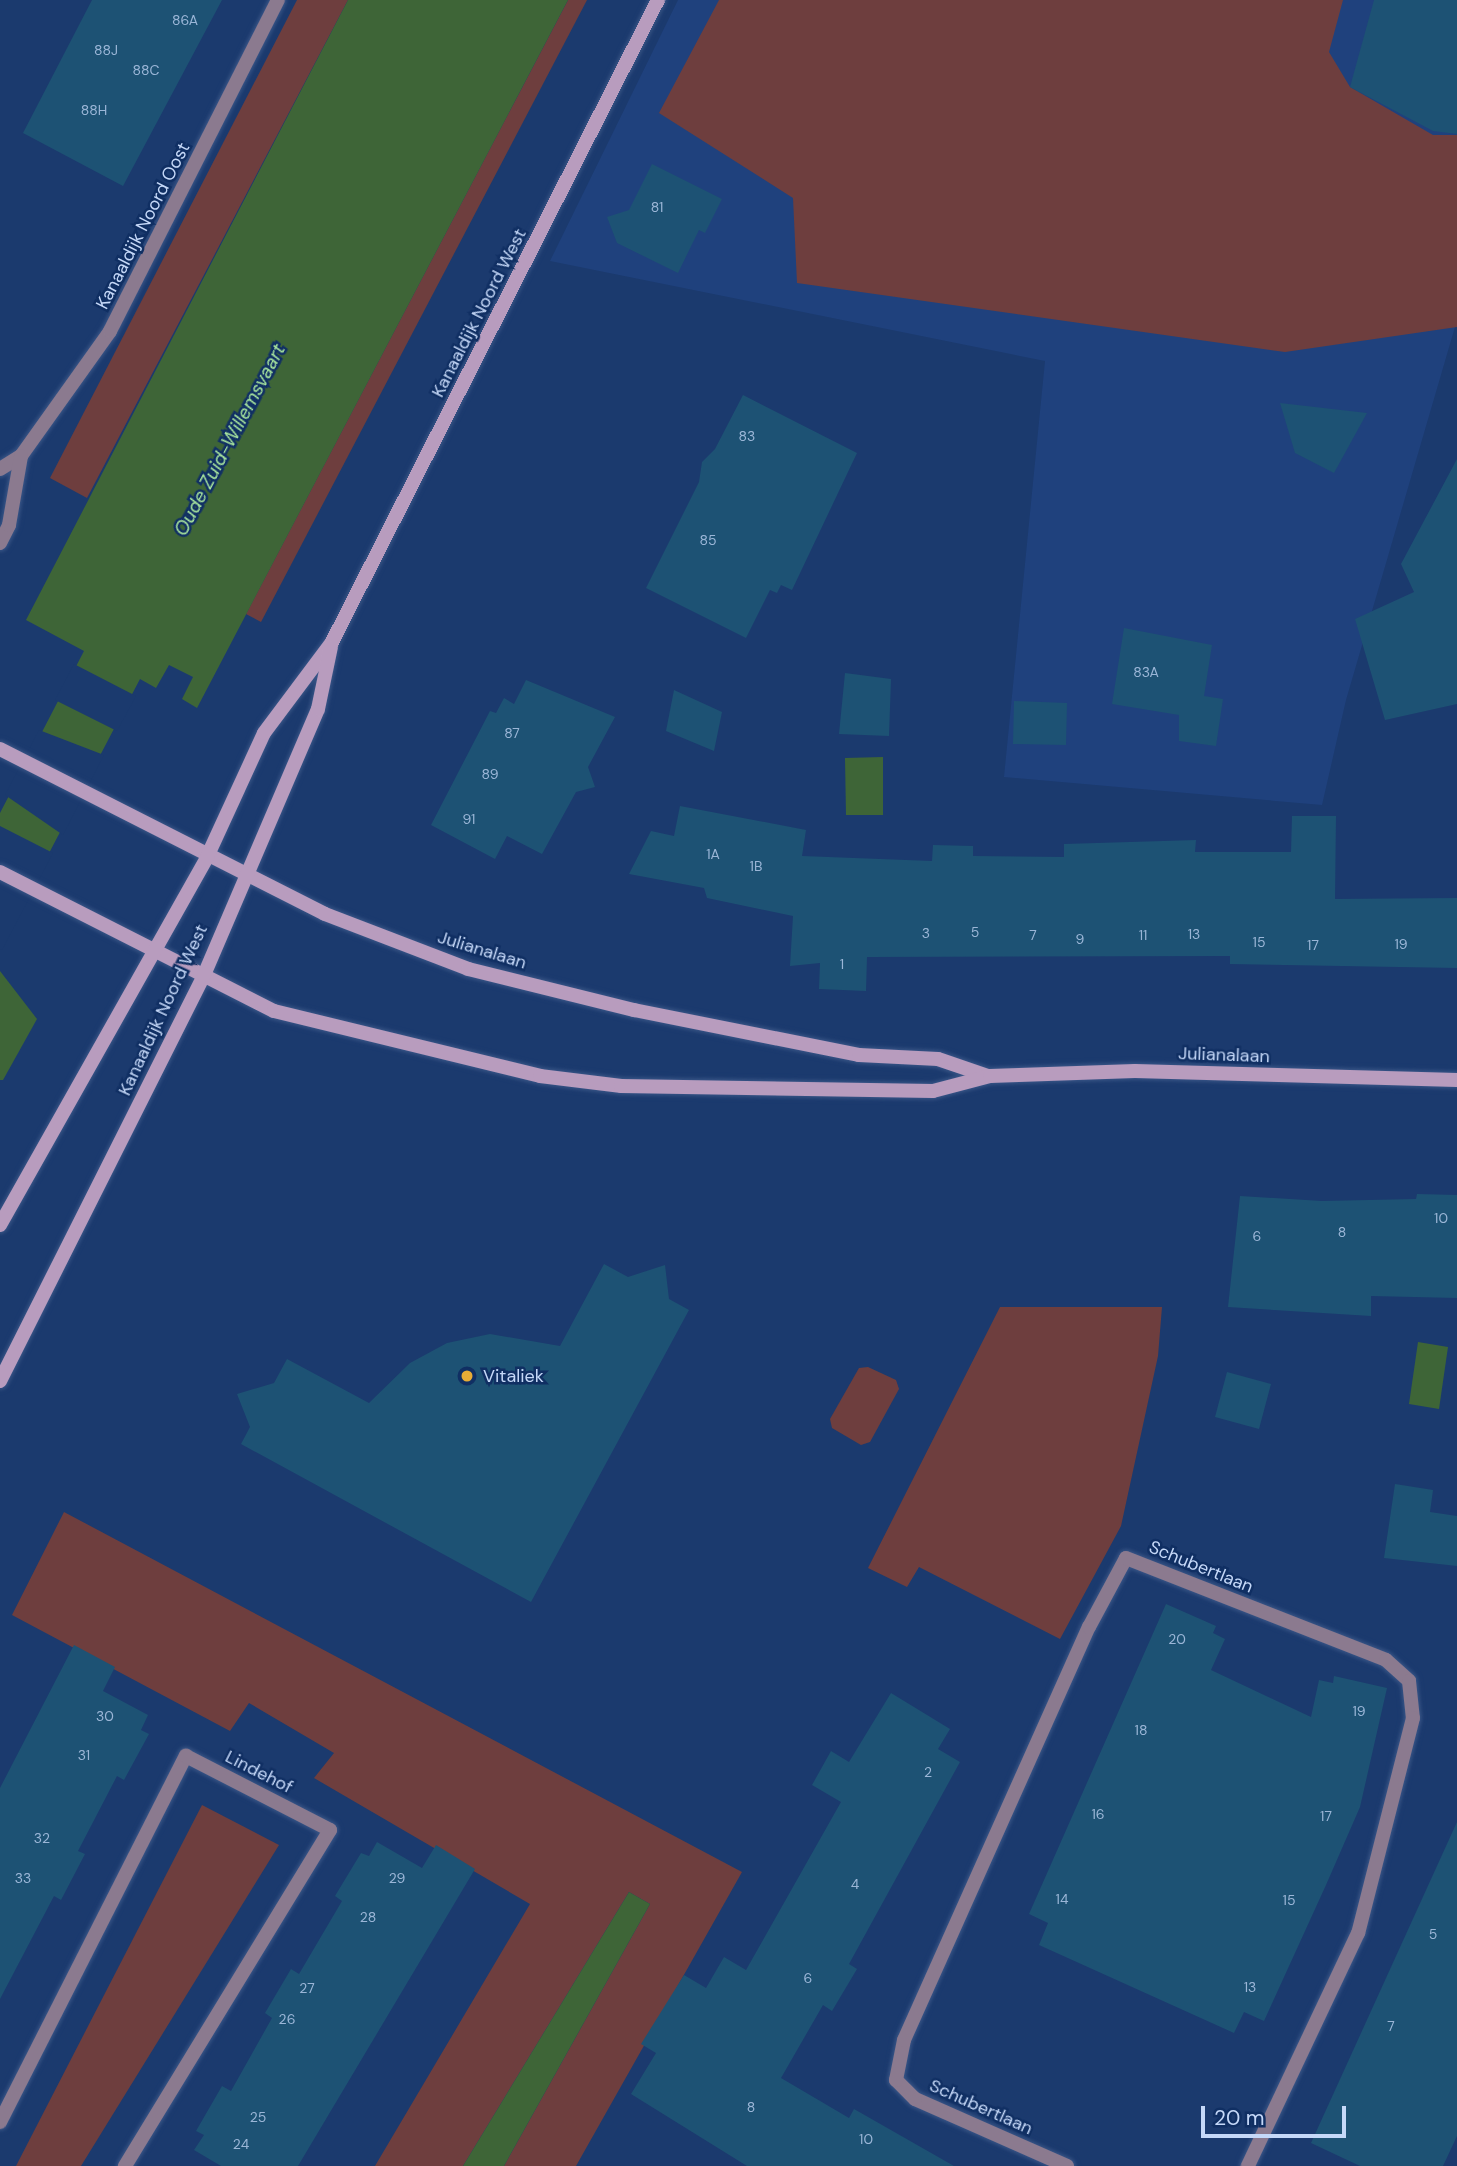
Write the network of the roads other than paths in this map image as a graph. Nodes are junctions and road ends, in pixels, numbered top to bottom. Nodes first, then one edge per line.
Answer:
1 (278, 0) edge
2 (658, 0) edge
3 (21, 456) junction
4 (0, 468) edge
5 (0, 543) edge
6 (332, 642) junction
7 (0, 749) edge
8 (206, 857) junction
9 (0, 872) edge
10 (245, 875) junction
11 (155, 950) junction
12 (204, 975) junction
13 (990, 1076) junction
14 (1457, 1080) edge
15 (0, 1225) edge
16 (0, 1381) edge
17 (0, 2122) edge
18 (125, 2166) edge
19 (1067, 2166) edge
20 (1248, 2166) edge

1 - 3 street, Kanaaldijk Noord Oost
2 - 6 main road, Kanaaldijk Noord West
3 - 4 street, Kanaaldijk Noord Oost
3 - 5 street, Kanaaldijk Noord Oost
6 - 8 main road, Kanaaldijk Noord West
6 - 10 main road, Kanaaldijk Noord West
7 - 8 main road, Julianalaan
8 - 10 main road, Julianalaan
8 - 11 main road, Kanaaldijk Noord West
9 - 11 main road, Julianalaan
10 - 12 main road, Kanaaldijk Noord West
10 - 13 main road, Julianalaan
11 - 12 main road, Julianalaan
11 - 15 main road, Kanaaldijk Noord West
12 - 13 main road, Julianalaan
12 - 16 main road, Kanaaldijk Noord West
13 - 14 main road, Julianalaan
17 - 18 street, Lindehof
19 - 20 street, Schubertlaan

